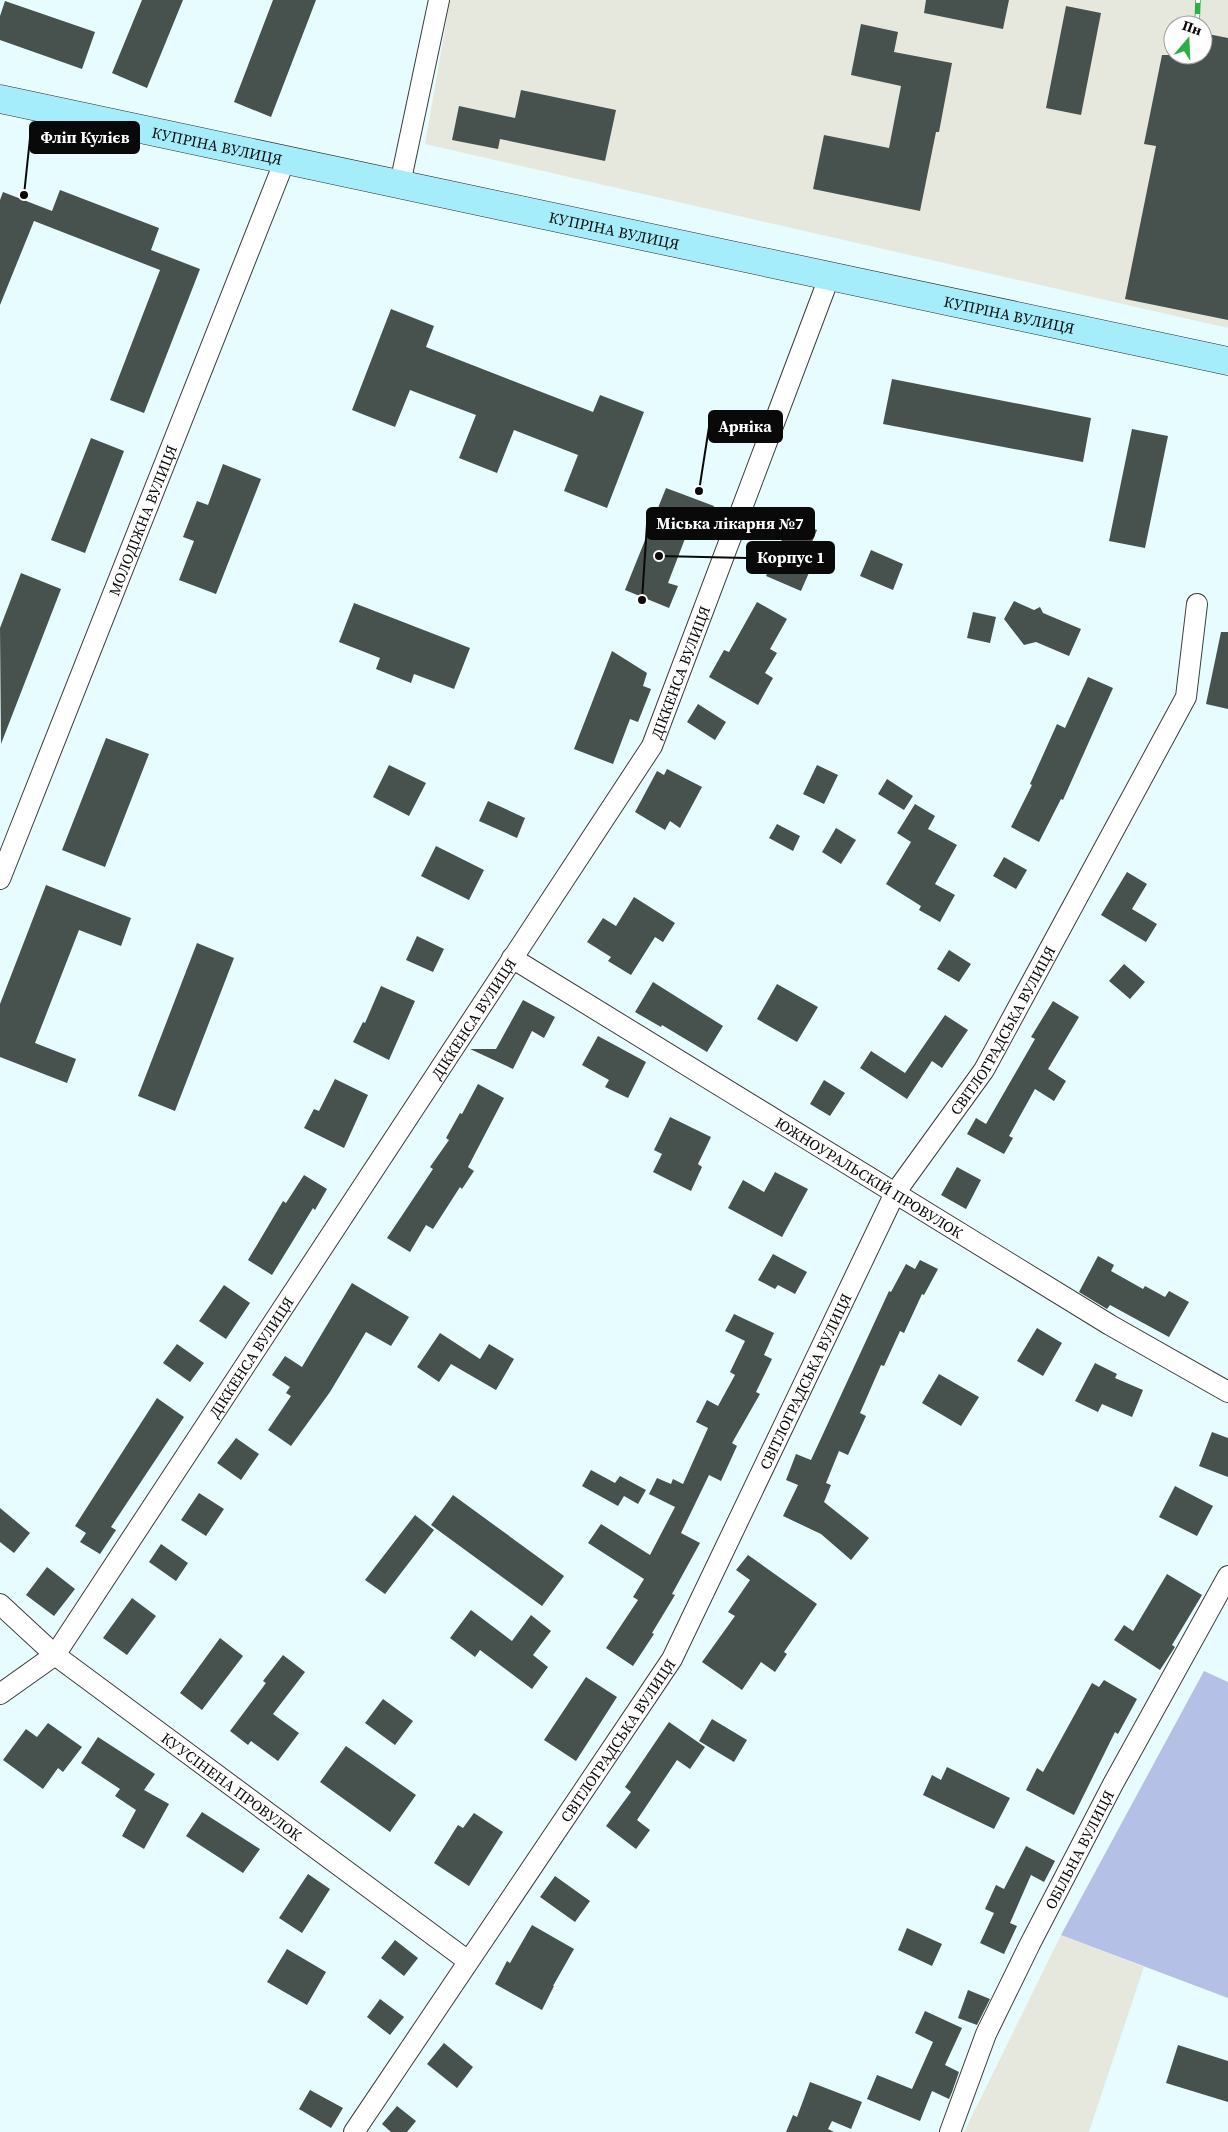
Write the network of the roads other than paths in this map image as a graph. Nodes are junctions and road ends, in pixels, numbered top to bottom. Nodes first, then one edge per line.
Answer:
1 (439, 0) edge
2 (0, 99) edge
3 (285, 160) junction
4 (400, 184) junction
5 (830, 276) junction
6 (1228, 361) edge
7 (1197, 604) dead end
8 (0, 879) edge
9 (512, 958) junction
10 (895, 1193) junction
11 (1228, 1392) edge
12 (1228, 1576) edge
13 (0, 1604) edge
14 (55, 1655) junction
15 (0, 1694) edge
16 (468, 1962) junction
17 (356, 2131) edge
18 (950, 2132) edge

1 - 4 street
2 - 3 main road, КУПРІНА ВУЛИЦЯ
3 - 4 main road, КУПРІНА ВУЛИЦЯ
3 - 8 street, МОЛОДІЖНА ВУЛИЦЯ
4 - 5 main road, КУПРІНА ВУЛИЦЯ
5 - 6 main road, КУПРІНА ВУЛИЦЯ
5 - 9 street, ДІККЕНСА ВУЛИЦЯ
7 - 10 street, СВІТЛОГРАДСЬКА ВУЛИЦЯ
9 - 10 street, ЮЖНОУРАЛЬСКІЙ ПРОВУЛОК
9 - 14 street, ДІККЕНСА ВУЛИЦЯ
10 - 11 street, ЮЖНОУРАЛЬСКІЙ ПРОВУЛОК
10 - 16 street, СВІТЛОГРАДСЬКА ВУЛИЦЯ
12 - 18 street, ОБІЛЬНА ВУЛИЦЯ
13 - 14 street, КУУСІНЕНА ПРОВУЛОК
14 - 15 street, ДІККЕНСА ВУЛИЦЯ
14 - 16 street, КУУСІНЕНА ПРОВУЛОК
16 - 17 street, СВІТЛОГРАДСЬКА ВУЛИЦЯ

